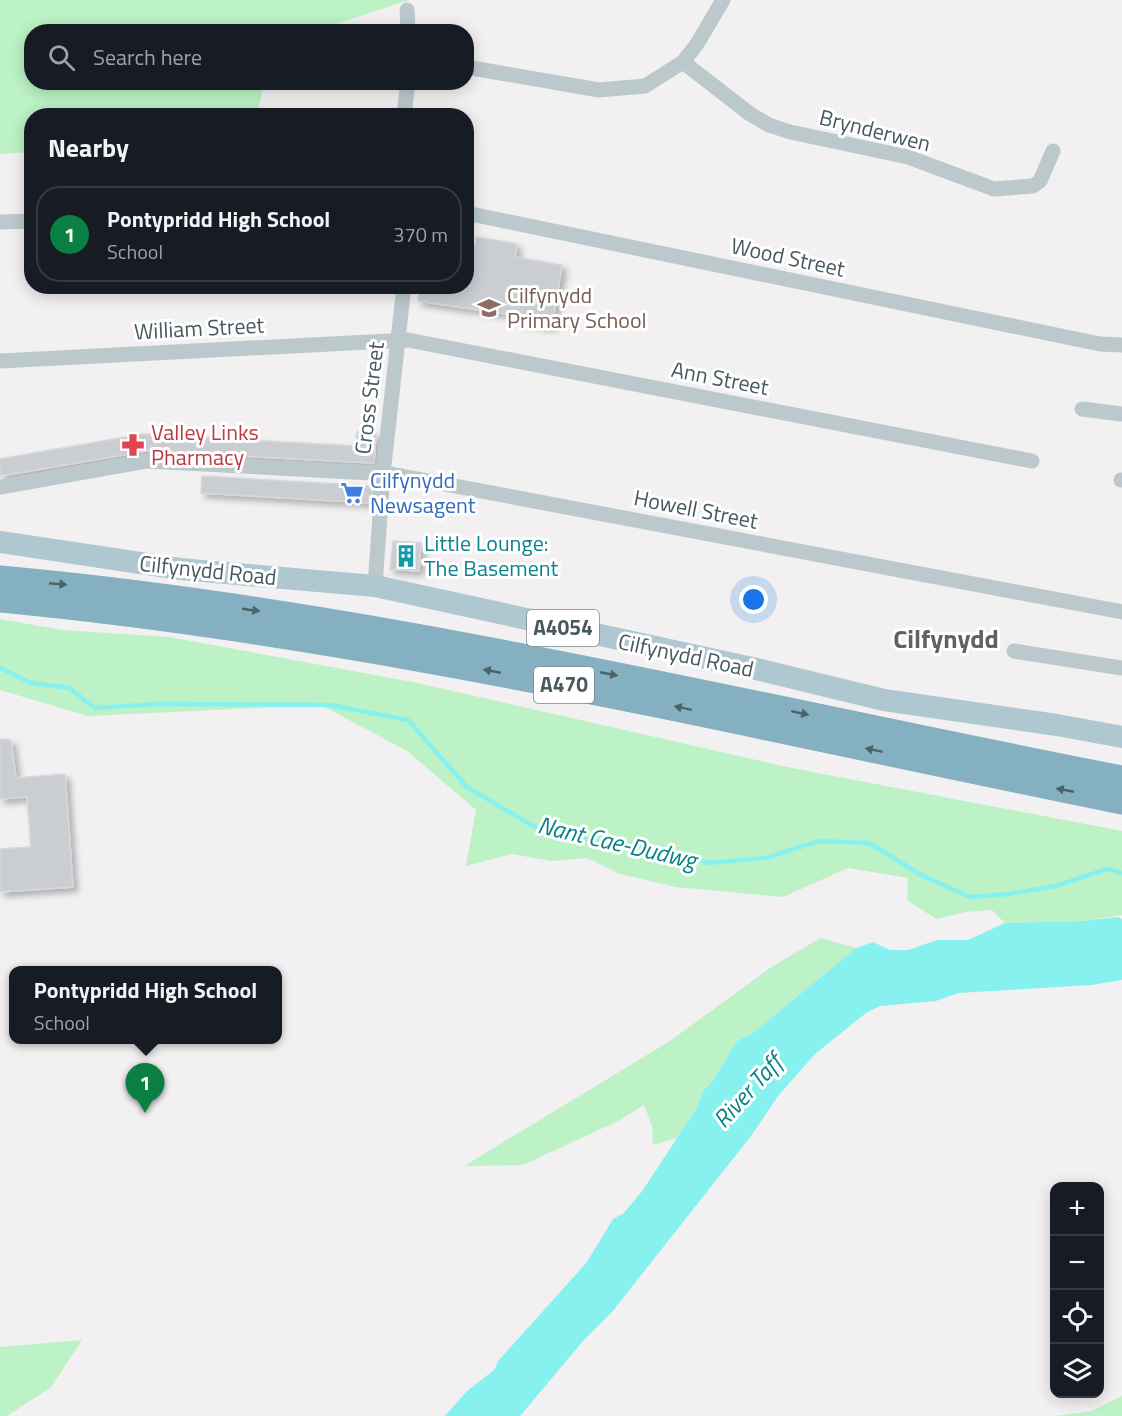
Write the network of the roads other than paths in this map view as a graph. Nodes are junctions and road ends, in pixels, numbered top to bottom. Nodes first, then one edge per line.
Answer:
1 (723, 0) edge
2 (407, 10) dead end
3 (408, 24) edge
4 (683, 62) junction
5 (474, 68) edge
6 (408, 90) edge
7 (405, 108) edge
8 (1053, 151) dead end
9 (474, 215) edge
10 (24, 221) edge
11 (0, 222) edge
12 (403, 294) edge
13 (399, 340) junction
14 (1122, 345) edge
15 (0, 361) edge
16 (1082, 409) dead end
17 (1122, 414) edge
18 (1032, 461) dead end
19 (383, 474) junction
20 (0, 487) edge
21 (0, 542) edge
22 (0, 579) edge
23 (375, 586) junction
24 (0, 599) edge
25 (1122, 612) edge
26 (1014, 651) dead end
27 (1122, 668) edge
28 (1122, 737) edge
29 (1122, 779) edge
30 (1122, 801) edge

1 - 4 street
2 - 3 street
4 - 5 street
4 - 8 street, Brynderwen
6 - 7 street
9 - 14 street, Wood Street
10 - 11 street
12 - 13 street, Cross Street
13 - 15 street, William Street
13 - 18 street, Ann Street
13 - 19 street, Cross Street
16 - 17 street
19 - 20 street, Howell Street
19 - 23 street, Cross Street
19 - 25 street, Howell Street
21 - 23 main road, Cilfynydd Road / A4054
22 -> 29 highway, A470
23 - 28 main road, Cilfynydd Road / A4054
30 -> 24 highway, A470
26 - 27 street

